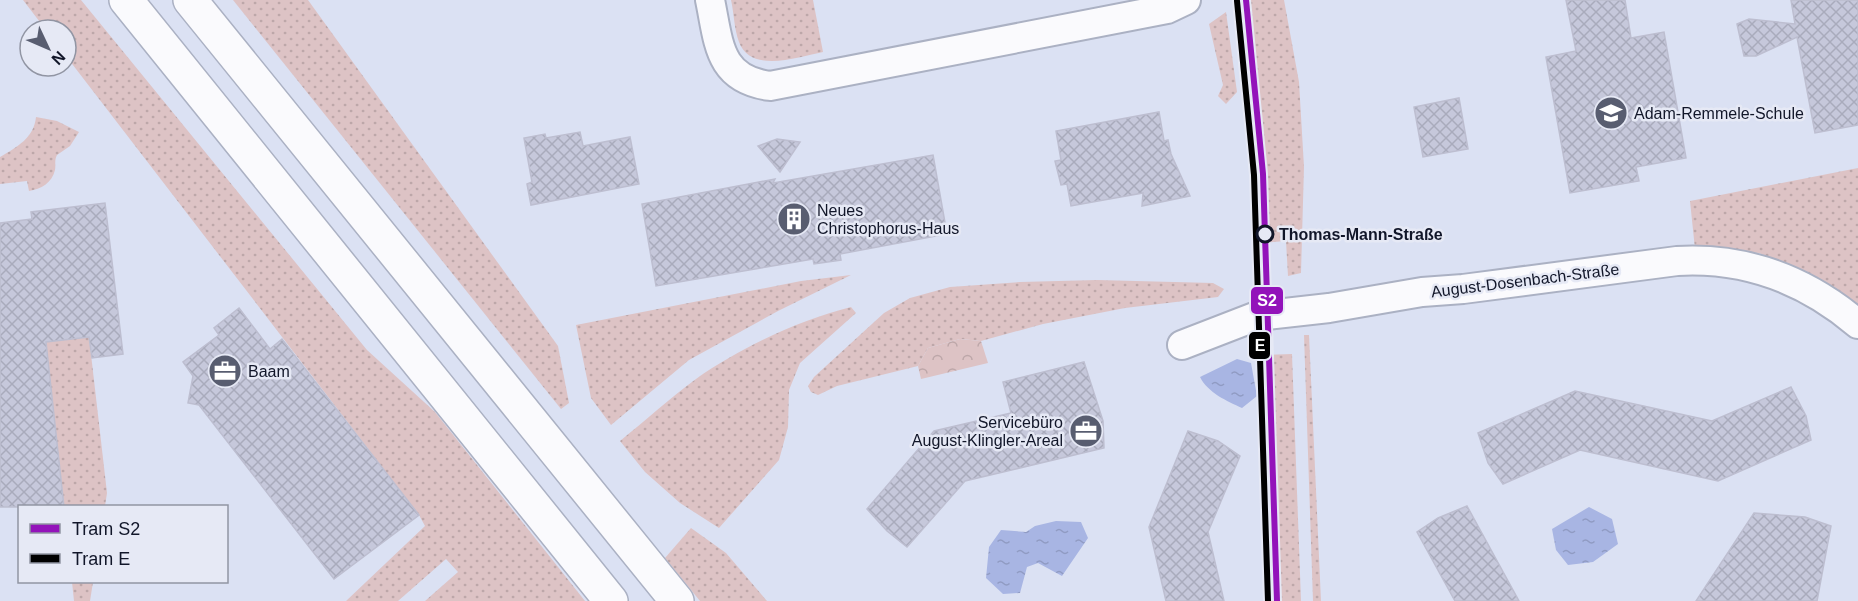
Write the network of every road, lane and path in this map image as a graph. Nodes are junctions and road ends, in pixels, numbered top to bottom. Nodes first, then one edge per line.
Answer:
1 (126, 0) edge
2 (190, 0) edge
3 (710, 0) edge
4 (1186, 0) edge
5 (1858, 324) edge
6 (1182, 345) dead end
7 (611, 601) edge
8 (677, 601) edge

1 - 7 highway
2 - 8 highway
3 - 4 street
5 - 6 street, August-Dosenbach-Straße

